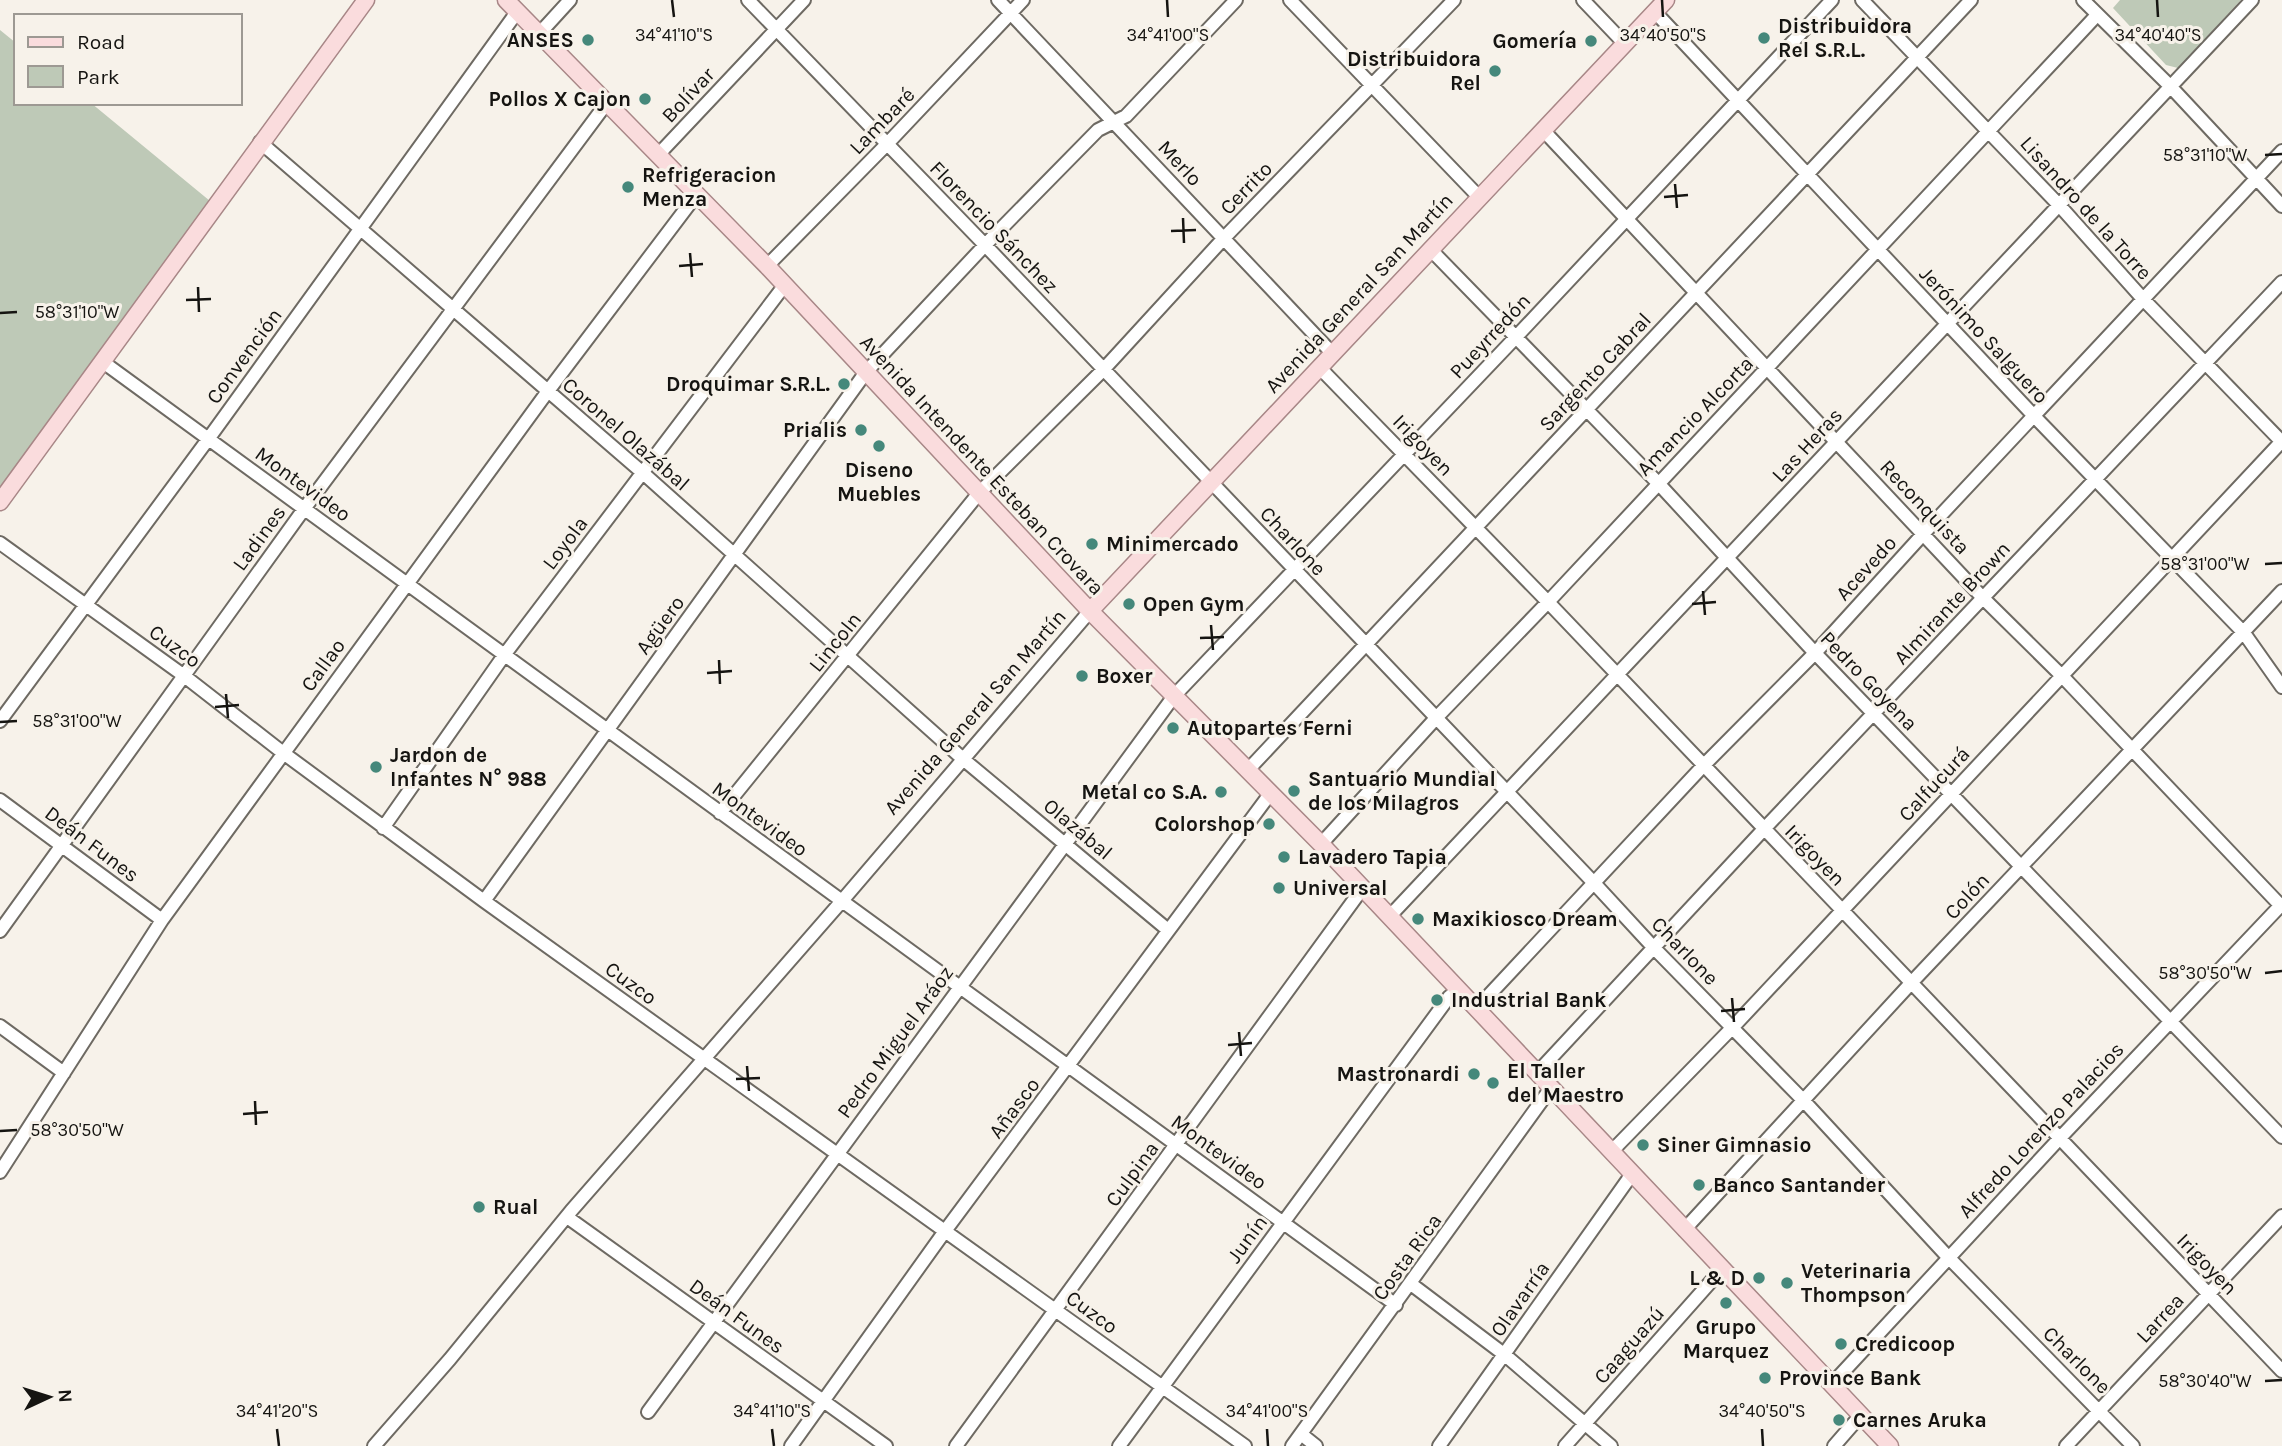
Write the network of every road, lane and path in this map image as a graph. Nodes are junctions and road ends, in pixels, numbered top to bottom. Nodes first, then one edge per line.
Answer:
1 (366, 0) edge
2 (570, 0) edge
3 (748, 0) edge
4 (804, 0) edge
5 (999, 0) edge
6 (1023, 0) edge
7 (1236, 0) edge
8 (1290, 0) edge
9 (1454, 0) edge
10 (1583, 0) edge
11 (1832, 0) edge
12 (1862, 0) edge
13 (1971, 0) edge
14 (2083, 0) edge
15 (2252, 0) edge
16 (511, 6) edge
17 (1660, 6) edge
18 (1011, 13) junction
19 (2097, 15) junction
20 (777, 28) junction
21 (539, 34) junction
22 (1625, 44) junction
23 (1918, 57) junction
24 (1373, 85) junction
25 (2170, 86) junction
26 (1739, 100) junction
27 (606, 104) junction
28 (1114, 121) junction
29 (1543, 130) junction
30 (1989, 130) junction
31 (260, 142) junction
32 (888, 143) junction
33 (2282, 152) edge
34 (658, 155) junction
35 (1807, 177) junction
36 (2256, 178) junction
37 (697, 194) junction
38 (1479, 197) junction
39 (2059, 205) junction
40 (2282, 206) edge
41 (1625, 219) junction
42 (361, 227) junction
43 (1224, 238) junction
44 (985, 245) junction
45 (1430, 249) junction
46 (1877, 250) junction
47 (767, 266) junction
48 (2282, 282) edge
49 (784, 286) junction
50 (1695, 294) junction
51 (2143, 299) junction
52 (453, 309) junction
53 (1948, 324) junction
54 (1515, 338) junction
55 (1332, 353) junction
56 (103, 362) junction
57 (2205, 363) junction
58 (1319, 367) junction
59 (1768, 368) junction
60 (1103, 370) junction
61 (866, 372) junction
62 (548, 391) junction
63 (1586, 410) junction
64 (2034, 416) junction
65 (209, 438) junction
66 (1838, 441) junction
67 (2282, 441) edge
68 (1405, 454) junction
69 (643, 473) junction
70 (2095, 480) junction
71 (1210, 481) junction
72 (1658, 483) junction
73 (979, 493) junction
74 (0, 502) edge
75 (304, 509) junction
76 (1476, 528) junction
77 (1924, 533) junction
78 (0, 542) edge
79 (735, 557) junction
80 (2171, 557) junction
81 (1727, 558) junction
82 (1295, 571) junction
83 (407, 583) junction
84 (2282, 591) edge
85 (1983, 598) junction
86 (1548, 602) junction
87 (86, 604) junction
88 (1090, 611) junction
89 (2244, 633) junction
90 (1365, 645) junction
91 (1815, 653) junction
92 (505, 654) junction
93 (849, 657) junction
94 (1617, 674) junction
95 (183, 675) junction
96 (2063, 677) junction
97 (2282, 687) edge
98 (1174, 696) junction
99 (1874, 715) junction
100 (1437, 718) junction
101 (0, 721) edge
102 (607, 729) junction
103 (2132, 750) junction
104 (282, 752) junction
105 (963, 759) junction
106 (1703, 766) junction
107 (1247, 771) junction
108 (1505, 792) junction
109 (1952, 793) junction
110 (1270, 794) junction
111 (0, 800) edge
112 (720, 813) junction
113 (383, 828) junction
114 (1763, 829) junction
115 (1065, 842) junction
116 (1321, 844) junction
117 (63, 846) junction
118 (2021, 867) junction
119 (1594, 883) junction
120 (1362, 889) junction
121 (484, 901) junction
122 (841, 902) junction
123 (2282, 905) edge
124 (1842, 910) junction
125 (1390, 917) junction
126 (162, 920) junction
127 (1168, 930) junction
128 (0, 931) edge
129 (1654, 948) junction
130 (1912, 982) junction
131 (958, 987) junction
132 (1458, 990) junction
133 (1476, 1009) junction
134 (2170, 1021) junction
135 (0, 1026) edge
136 (1733, 1027) junction
137 (704, 1058) junction
138 (1068, 1067) junction
139 (64, 1073) junction
140 (1537, 1073) junction
141 (1551, 1088) junction
142 (1803, 1100) junction
143 (2282, 1138) edge
144 (2059, 1139) junction
145 (1176, 1145) junction
146 (1611, 1152) junction
147 (837, 1156) junction
148 (0, 1172) edge
149 (1632, 1174) junction
150 (2282, 1216) edge
151 (567, 1217) junction
152 (1283, 1223) junction
153 (1684, 1230) junction
154 (945, 1231) junction
155 (1948, 1257) junction
156 (1722, 1269) junction
157 (1411, 1284) junction
158 (2209, 1294) junction
159 (1396, 1305) junction
160 (1056, 1310) junction
161 (713, 1322) junction
162 (1505, 1355) junction
163 (2282, 1371) edge
164 (1831, 1385) junction
165 (1162, 1388) junction
166 (822, 1402) junction
167 (2099, 1410) junction
168 (648, 1412) dead end
169 (1861, 1415) junction
170 (1585, 1424) junction
171 (1301, 1434) junction
172 (374, 1446) edge
173 (791, 1446) edge
174 (886, 1446) edge
175 (957, 1446) edge
176 (1119, 1446) edge
177 (1245, 1446) edge
178 (1292, 1446) edge
179 (1316, 1446) edge
180 (1439, 1446) edge
181 (1565, 1446) edge
182 (1611, 1446) edge
183 (1834, 1446) edge
184 (1890, 1446) edge
185 (2066, 1446) edge
186 (2133, 1446) edge

1 - 31 main road
2 - 21 street
3 - 20 street, Florencio Sánchez
4 - 20 street, Bolívar
5 - 18 street, Merlo
6 - 18 street, Lambaré
7 - 28 street, Agüero
8 - 24 street
9 - 24 street, Cerrito
10 - 22 street
11 - 26 street, Pueyrredón
12 - 23 street, Lisandro de la Torre
13 - 23 street, Sargento Cabral
14 - 19 street
15 - 25 street, Las Heras
16 - 21 main road, Avenida Intendente Esteban Crovara
16 - 42 street, Convención
17 - 22 main road, Avenida General San Martín
17 - 26 street, Jerónimo Salguero
18 - 28 street, Merlo
18 - 32 street, Lambaré
19 - 25 street
19 - 30 street, Amancio Alcorta
20 - 32 street, Florencio Sánchez
20 - 34 street, Bolívar
21 - 27 main road, Avenida Intendente Esteban Crovara
22 - 29 main road, Avenida General San Martín
23 - 30 street, Lisandro de la Torre
23 - 35 street, Sargento Cabral
24 - 38 street
24 - 43 street, Cerrito
25 - 36 street
25 - 39 street, Las Heras
26 - 35 street, Jerónimo Salguero
26 - 41 street, Pueyrredón
27 - 34 main road, Avenida Intendente Esteban Crovara
27 - 52 street, Ladines
28 - 43 street, Merlo
28 - 44 street, Agüero
29 - 38 main road, Avenida General San Martín
29 - 41 street, Reconquista
30 - 39 street, Lisandro de la Torre
30 - 46 street, Amancio Alcorta
31 - 42 street, Coronel Olazábal
31 - 56 main road
32 - 44 street, Florencio Sánchez
32 - 47 street, Lambaré
33 - 36 street, Acevedo
34 - 37 main road, Avenida Intendente Esteban Crovara
35 - 46 street, Jerónimo Salguero
35 - 50 street, Sargento Cabral
36 - 40 street
36 - 51 street, Acevedo
37 - 47 main road, Avenida Intendente Esteban Crovara
37 - 62 street, Callao
38 - 45 main road, Avenida General San Martín
39 - 51 street, Lisandro de la Torre
39 - 53 street, Las Heras
41 - 50 street, Reconquista
41 - 54 street, Pueyrredón
42 - 52 street, Coronel Olazábal
42 - 65 street, Convención
43 - 55 street, Merlo
43 - 60 street, Cerrito
44 - 60 street, Florencio Sánchez
44 - 61 street, Agüero
45 - 54 street, Pedro Goyena
45 - 55 main road, Avenida General San Martín
46 - 53 street, Jerónimo Salguero
46 - 59 street, Amancio Alcorta
47 - 49 main road, Avenida Intendente Esteban Crovara
48 - 57 street, Almirante Brown
49 - 61 main road, Avenida Intendente Esteban Crovara
49 - 69 street, Loyola
50 - 59 street, Reconquista
50 - 63 street, Sargento Cabral
51 - 57 street, Lisandro de la Torre
51 - 64 street, Acevedo
52 - 62 street, Coronel Olazábal
52 - 75 street, Ladines
53 - 64 street, Jerónimo Salguero
53 - 66 street, Las Heras
54 - 63 street, Pedro Goyena
54 - 68 street, Pueyrredón
55 - 58 main road, Avenida General San Martín
56 - 65 street, Montevideo
56 - 74 main road
57 - 67 street, Lisandro de la Torre
57 - 70 street, Almirante Brown
58 - 68 street, Irigoyen
58 - 71 main road, Avenida General San Martín
59 - 66 street, Reconquista
59 - 72 street, Amancio Alcorta
60 - 71 street, Florencio Sánchez
60 - 73 street, Cerrito
61 - 73 main road, Avenida Intendente Esteban Crovara
61 - 79 street, Agüero
62 - 69 street, Coronel Olazábal
62 - 83 street, Callao
63 - 72 street, Pedro Goyena
63 - 76 street, Sargento Cabral
64 - 70 street, Jerónimo Salguero
64 - 77 street, Acevedo
65 - 75 street, Montevideo
65 - 87 street, Convención
66 - 77 street, Reconquista
66 - 81 street, Las Heras
67 - 80 street, Calfucurá
68 - 76 street, Irigoyen
68 - 82 street, Pueyrredón
69 - 79 street, Coronel Olazábal
69 - 92 street, Loyola
70 - 80 street, Jerónimo Salguero
70 - 85 street, Almirante Brown
71 - 82 street, Charlone
71 - 88 main road, Avenida General San Martín
72 - 81 street, Pedro Goyena
72 - 86 street, Amancio Alcorta
73 - 88 main road, Avenida Intendente Esteban Crovara
73 - 93 street, Lincoln
75 - 83 street, Montevideo
75 - 95 street, Ladines
76 - 86 street, Irigoyen
76 - 90 street, Sargento Cabral
77 - 85 street, Reconquista
77 - 91 street, Acevedo
78 - 87 street, Cuzco
79 - 93 street, Coronel Olazábal
79 - 102 street, Agüero
80 - 89 street, Jerónimo Salguero
80 - 96 street, Calfucurá
81 - 91 street, Pedro Goyena
81 - 94 street, Las Heras
82 - 90 street, Charlone
82 - 98 street, Pueyrredón
83 - 92 street, Montevideo
83 - 104 street, Callao
84 - 89 street, Colón
85 - 96 street, Reconquista
85 - 99 street, Almirante Brown
86 - 94 street, Irigoyen
86 - 100 street, Amancio Alcorta
87 - 95 street, Cuzco
87 - 101 street, Convención
88 - 98 main road, Avenida Intendente Esteban Crovara
88 - 105 street, Avenida General San Martín
89 - 97 street, Jerónimo Salguero
89 - 103 street, Colón
90 - 100 street, Charlone
90 - 107 street, Sargento Cabral
91 - 99 street, Pedro Goyena
91 - 106 street, Acevedo
92 - 102 street, Montevideo
92 - 113 street, Loyola
93 - 105 street, Coronel Olazábal
93 - 112 street, Lincoln
94 - 106 street, Irigoyen
94 - 108 street, Las Heras
95 - 104 street, Cuzco
95 - 117 street, Ladines
96 - 103 street, Reconquista
96 - 109 street, Calfucurá
98 - 107 main road, Avenida Intendente Esteban Crovara
98 - 115 street, Pedro Miguel Aráoz
99 - 109 street, Pedro Goyena
99 - 114 street, Almirante Brown
100 - 108 street, Charlone
100 - 116 street, Amancio Alcorta
102 - 112 street, Montevideo
102 - 121 street, Agüero
103 - 118 street, Colón
103 - 123 street, Reconquista
104 - 113 street, Cuzco
104 - 126 street, Callao
105 - 115 street, Olazábal
105 - 122 street, Avenida General San Martín
106 - 114 street, Irigoyen
106 - 119 street, Acevedo
107 - 110 main road, Avenida Intendente Esteban Crovara
108 - 119 street, Charlone
108 - 125 street, Las Heras
109 - 118 street, Pedro Goyena
109 - 124 street, Calfucurá
110 - 116 main road, Avenida Intendente Esteban Crovara
110 - 127 street, Añasco
111 - 117 street, Deán Funes
112 - 122 street, Montevideo
113 - 121 street, Cuzco
114 - 124 street, Irigoyen
114 - 129 street, Almirante Brown
115 - 127 street, Olazábal
115 - 131 street, Pedro Miguel Aráoz
116 - 120 main road, Avenida Intendente Esteban Crovara
117 - 126 street, Deán Funes
117 - 128 street, Ladines
118 - 130 street, Colón
118 - 134 street, Pedro Goyena
119 - 129 street, Charlone
119 - 133 street, Acevedo
120 - 125 main road, Avenida Intendente Esteban Crovara
120 - 145 street, Culpina
121 - 137 street, Cuzco
122 - 131 street, Montevideo
122 - 137 street, Avenida General San Martín
123 - 134 street, Alfredo Lorenzo Palacios
124 - 130 street, Irigoyen
124 - 136 street, Calfucurá
125 - 132 main road, Avenida Intendente Esteban Crovara
126 - 139 street, Callao
127 - 138 street, Añasco
129 - 136 street, Charlone
129 - 140 street, Almirante Brown
130 - 142 street, Colón
130 - 144 street, Irigoyen
131 - 138 street, Montevideo
131 - 147 street, Pedro Miguel Aráoz
132 - 133 main road, Avenida Intendente Esteban Crovara
132 - 152 street, Junín
133 - 140 main road, Avenida Intendente Esteban Crovara
134 - 143 street, Pedro Goyena
134 - 144 street, Alfredo Lorenzo Palacios
135 - 139 street
136 - 142 street, Charlone
136 - 146 street, Calfucurá
137 - 147 street, Cuzco
137 - 151 street, Avenida General San Martín
138 - 145 street, Montevideo
138 - 154 street, Añasco
139 - 148 street, Callao
140 - 141 main road, Avenida Intendente Esteban Crovara
141 - 146 main road, Avenida Intendente Esteban Crovara
141 - 157 street, Costa Rica
142 - 153 street, Colón
142 - 155 street, Charlone
144 - 155 street, Alfredo Lorenzo Palacios
144 - 158 street, Irigoyen
145 - 152 street, Montevideo
145 - 160 street, Culpina
146 - 149 main road, Avenida Intendente Esteban Crovara
147 - 154 street, Cuzco
147 - 161 street, Pedro Miguel Aráoz
149 - 153 main road, Avenida Intendente Esteban Crovara
149 - 162 street, Olavarría
150 - 158 street, Larrea
151 - 161 street, Deán Funes
151 - 172 street, Avenida General San Martín
152 - 159 street, Montevideo
152 - 165 street, Junín
153 - 156 main road, Avenida Intendente Esteban Crovara
154 - 160 street, Cuzco
154 - 166 street, Añasco
155 - 164 street, Alfredo Lorenzo Palacios
155 - 167 street, Charlone
156 - 164 main road, Avenida Intendente Esteban Crovara
156 - 170 street, Caaguazú
157 - 159 street, Costa Rica
157 - 162 street
158 - 163 street, Irigoyen
158 - 167 street, Larrea
159 - 171 street, Costa Rica
160 - 165 street, Cuzco
160 - 175 street, Culpina
161 - 166 street, Deán Funes
161 - 168 street, Pedro Miguel Aráoz
162 - 170 street
162 - 180 street, Olavarría
164 - 169 main road, Avenida Intendente Esteban Crovara
165 - 176 street, Junín
165 - 177 street, Cuzco
166 - 173 street, Añasco
166 - 174 street, Deán Funes
167 - 185 street, Larrea
167 - 186 street, Charlone
169 - 183 street
169 - 184 main road, Avenida Intendente Esteban Crovara
170 - 181 street, Caaguazú
170 - 182 street
171 - 178 street, Costa Rica
171 - 179 street

